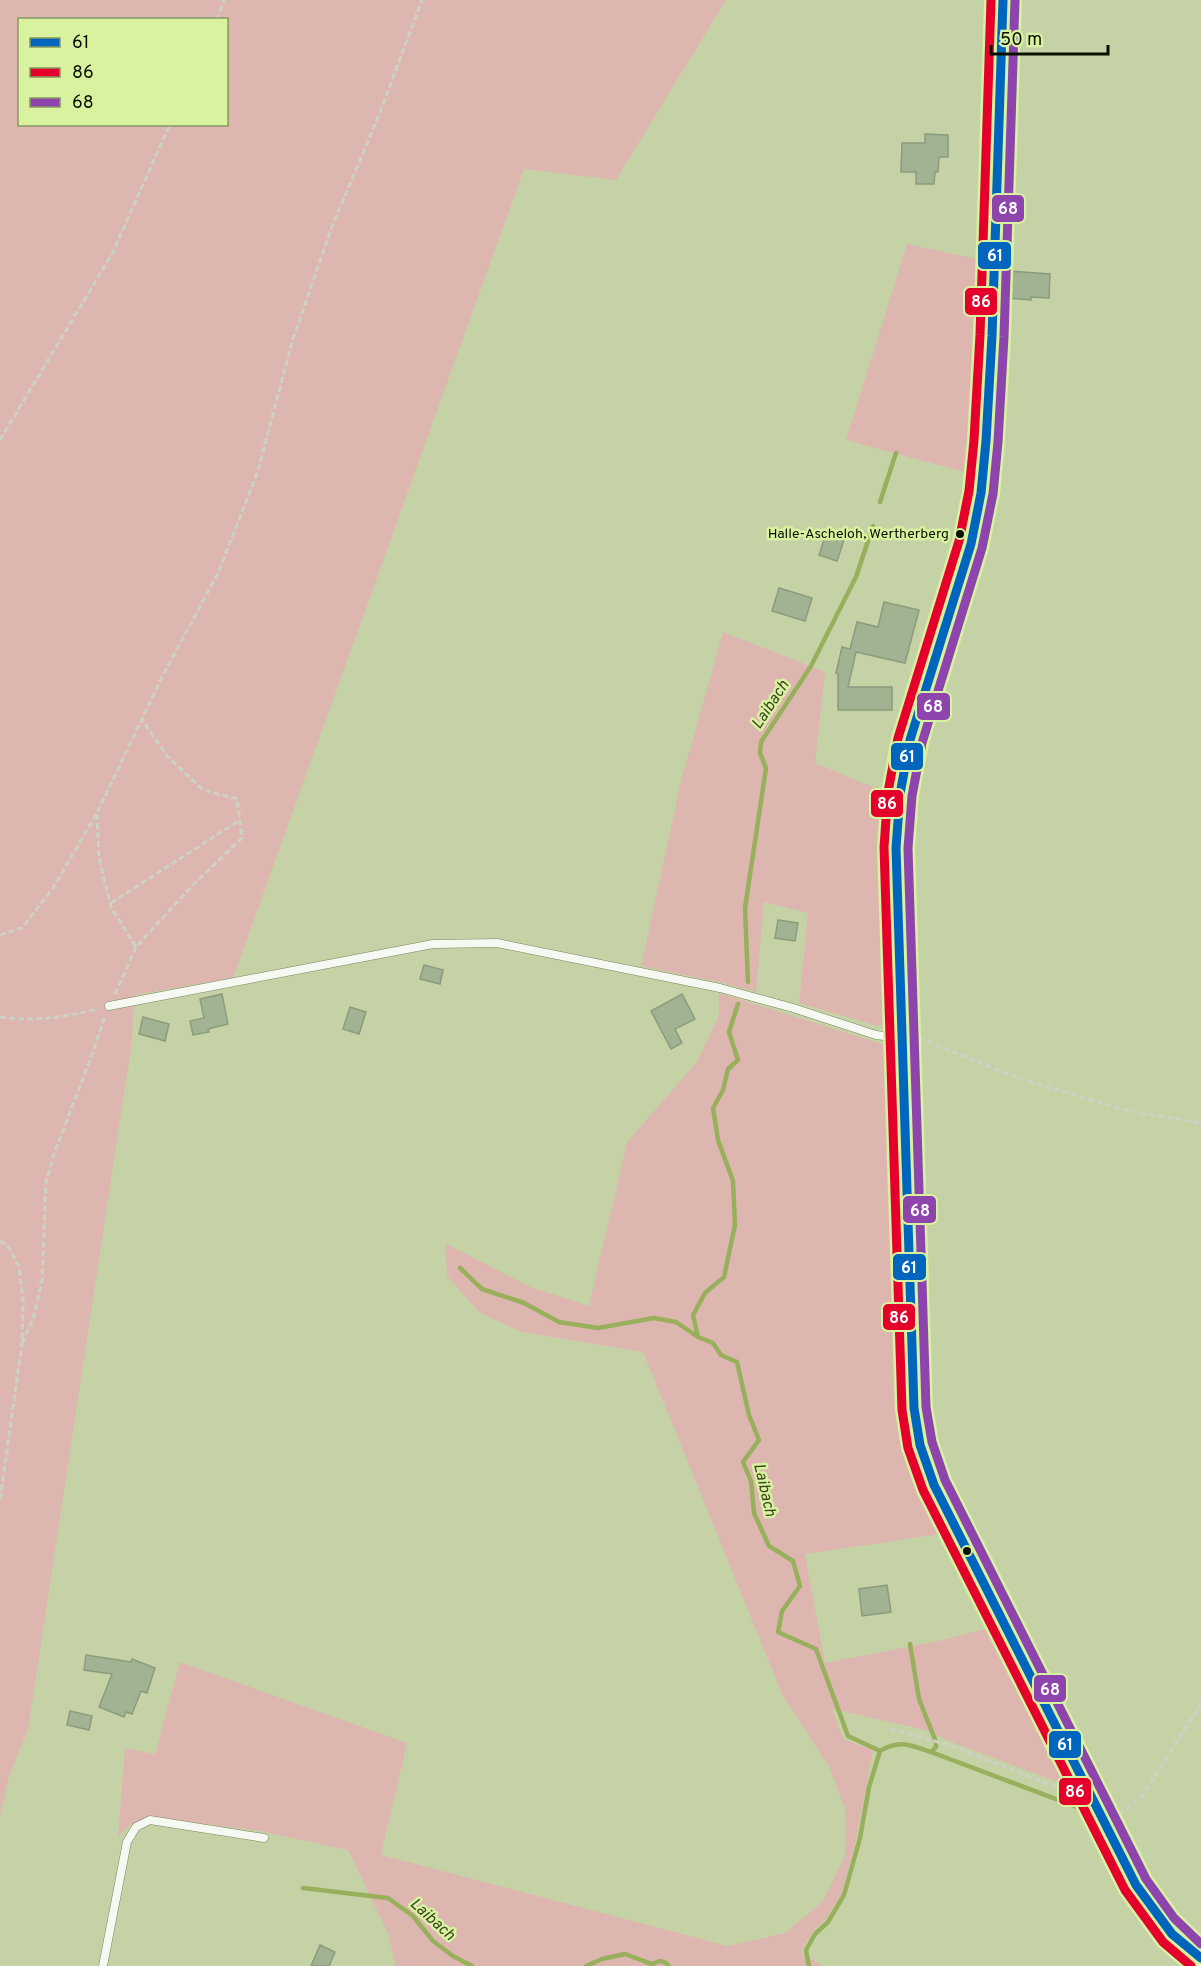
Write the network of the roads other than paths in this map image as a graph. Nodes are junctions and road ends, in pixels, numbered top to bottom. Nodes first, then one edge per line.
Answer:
1 (1003, 0) edge
2 (109, 1006) road end
3 (901, 1038) junction
4 (264, 1838) dead end
5 (1201, 1958) edge
6 (103, 1966) edge

1 - 3 street
2 - 3 lane
3 - 5 street
4 - 6 lane

